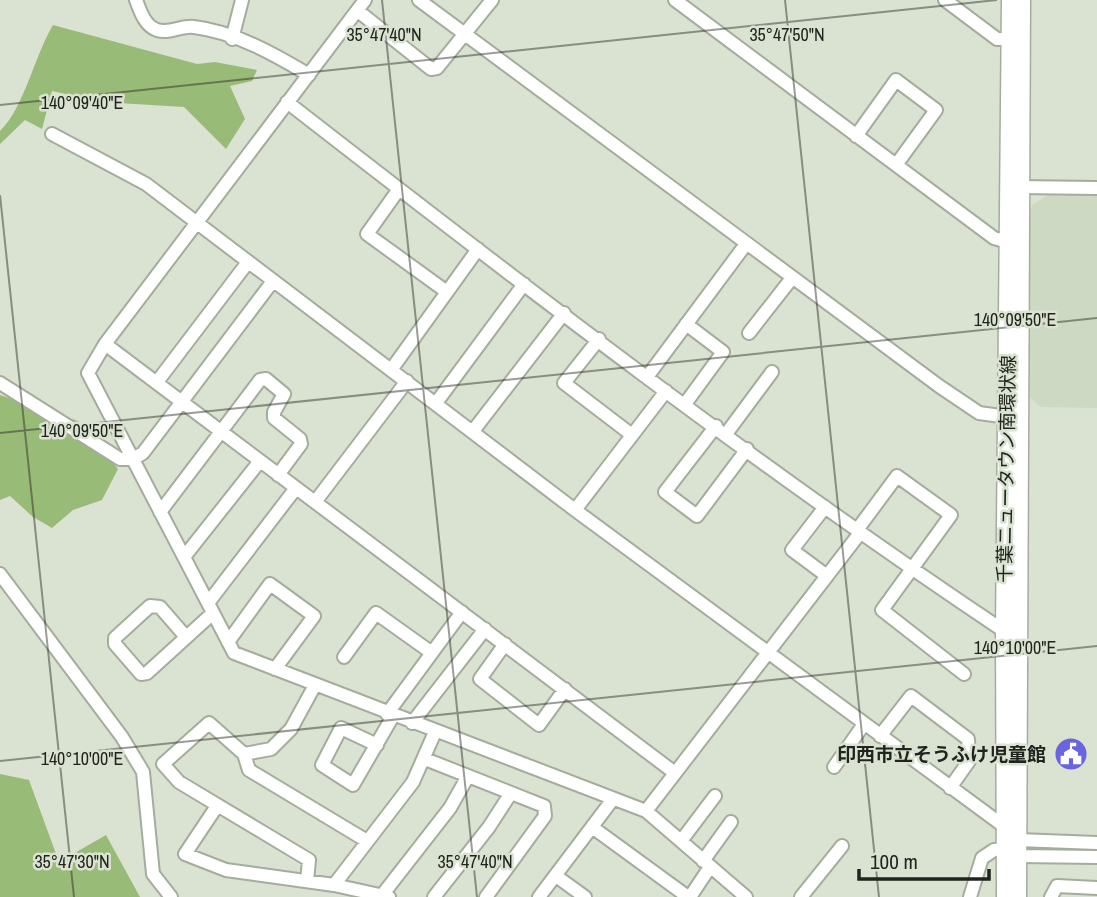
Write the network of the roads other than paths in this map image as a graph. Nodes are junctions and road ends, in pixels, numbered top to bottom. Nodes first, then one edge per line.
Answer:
1 (136, 0) edge
2 (242, 0) edge
3 (419, 0) edge
4 (492, 0) edge
5 (675, 0) edge
6 (945, 0) edge
7 (1010, 0) edge
8 (1022, 0) edge
9 (362, 3) edge
10 (467, 34) junction
11 (232, 39) junction
12 (1009, 39) junction
13 (309, 75) junction
14 (287, 102) junction
15 (52, 134) dead end
16 (856, 135) junction
17 (896, 165) junction
18 (1014, 187) junction
19 (1097, 188) edge
20 (399, 189) junction
21 (197, 223) junction
22 (1008, 242) junction
23 (746, 244) junction
24 (478, 249) junction
25 (248, 262) junction
26 (792, 278) junction
27 (273, 281) junction
28 (524, 284) junction
29 (447, 292) junction
30 (564, 313) junction
31 (686, 324) junction
32 (749, 333) dead end
33 (599, 339) junction
34 (105, 344) junction
35 (391, 370) junction
36 (772, 372) dead end
37 (647, 377) junction
38 (407, 381) junction
39 (157, 382) junction
40 (0, 383) edge
41 (666, 391) junction
42 (183, 402) junction
43 (436, 403) junction
44 (685, 404) junction
45 (1013, 417) junction
46 (721, 430) junction
47 (221, 431) junction
48 (472, 431) junction
49 (632, 435) junction
50 (747, 449) junction
51 (133, 459) junction
52 (260, 461) junction
53 (278, 475) junction
54 (296, 488) junction
55 (315, 502) junction
56 (825, 507) junction
57 (575, 510) junction
58 (160, 512) junction
59 (858, 531) junction
60 (184, 557) junction
61 (911, 570) junction
62 (0, 574) edge
63 (827, 576) junction
64 (210, 608) junction
65 (462, 612) junction
66 (485, 629) junction
67 (1004, 631) junction
68 (186, 637) junction
69 (228, 642) junction
70 (505, 644) junction
71 (432, 653) junction
72 (769, 654) junction
73 (344, 657) dead end
74 (275, 669) junction
75 (964, 674) dead end
76 (315, 685) junction
77 (565, 689) junction
78 (390, 715) junction
79 (412, 723) junction
80 (864, 724) junction
81 (435, 733) junction
82 (880, 736) junction
83 (377, 745) junction
84 (243, 754) junction
85 (425, 759) junction
86 (834, 767) dead end
87 (675, 774) junction
88 (468, 776) junction
89 (950, 788) junction
90 (511, 793) junction
91 (715, 796) dead end
92 (613, 799) junction
93 (218, 806) junction
94 (646, 811) junction
95 (731, 822) dead end
96 (592, 827) junction
97 (1005, 827) junction
98 (367, 841) junction
99 (681, 841) junction
100 (1097, 842) edge
101 (842, 846) dead end
102 (1013, 848) junction
103 (1097, 857) edge
104 (707, 864) junction
105 (556, 876) junction
106 (307, 881) junction
107 (334, 885) junction
108 (1093, 891) edge
109 (386, 896) edge
110 (171, 897) edge
111 (434, 897) edge
112 (486, 897) edge
113 (539, 897) edge
114 (585, 897) edge
115 (689, 897) edge
116 (746, 897) edge
117 (801, 897) edge
118 (970, 897) edge
119 (1005, 897) edge
120 (1018, 897) edge
121 (1051, 897) edge

1 - 11 street
2 - 11 street
3 - 10 street
4 - 10 street
5 - 16 street
6 - 12 street
7 - 12 main road, 千葉ニュータウン南環状線
8 - 18 main road, 千葉ニュータウン南環状線
9 - 10 street
9 - 13 street
10 - 23 street
11 - 13 street
12 - 18 main road, 千葉ニュータウン南環状線
13 - 14 street
14 - 20 street
14 - 21 street
15 - 21 street
16 - 17 street
16 - 17 street
17 - 22 street
18 - 19 street
18 - 22 main road, 千葉ニュータウン南環状線
18 - 45 main road, 千葉ニュータウン南環状線
20 - 24 street
20 - 29 street
21 - 25 street
21 - 34 street
22 - 45 main road, 千葉ニュータウン南環状線
23 - 26 street
23 - 31 street
24 - 28 street
24 - 29 street
25 - 27 street
25 - 39 street
26 - 32 street
26 - 45 street
27 - 35 street
27 - 42 street
28 - 30 street
28 - 43 street
29 - 35 street
30 - 33 street
30 - 48 street
31 - 37 street
31 - 44 street
33 - 37 street
33 - 49 street
34 - 39 street
34 - 51 street
35 - 38 street
36 - 46 street
37 - 41 street
38 - 43 street
38 - 55 street
39 - 42 street
40 - 51 street
41 - 44 street
41 - 49 street
42 - 47 street
42 - 51 street
43 - 48 street
44 - 46 street
45 - 67 main road, 千葉ニュータウン南環状線
45 - 102 main road, 千葉ニュータウン南環状線
46 - 50 street
46 - 50 street
47 - 52 street
47 - 53 street
47 - 58 street
48 - 57 street
49 - 57 street
50 - 56 street
51 - 58 street
52 - 53 street
52 - 60 street
53 - 54 street
54 - 55 street
54 - 64 street
55 - 65 street
56 - 59 street
56 - 63 street
57 - 72 street
58 - 60 street
59 - 61 street
59 - 61 street
59 - 63 street
60 - 64 street
61 - 67 street
61 - 75 street
62 - 110 street
63 - 72 street
64 - 68 street
64 - 69 street
65 - 66 street
65 - 71 street
66 - 70 street
66 - 79 street
67 - 97 main road, 千葉ニュータウン南環状線
68 - 68 street
69 - 74 street
69 - 74 street
70 - 77 street
70 - 77 street
71 - 73 street
71 - 78 street
72 - 80 street
72 - 87 street
74 - 76 street
76 - 78 street
76 - 84 street
77 - 87 street
78 - 79 street
78 - 83 street
79 - 81 street
80 - 82 street
80 - 86 street
81 - 85 street
81 - 92 street
82 - 89 street
82 - 89 street
83 - 83 street
84 - 93 street
84 - 98 street
85 - 88 street
85 - 98 street
87 - 94 street
88 - 90 street
88 - 109 street
89 - 97 street
90 - 111 street
90 - 112 street
91 - 99 street
92 - 94 street
92 - 96 street
93 - 106 street
93 - 106 street
94 - 99 street
95 - 104 street
96 - 105 street
96 - 115 street
97 - 102 main road, 千葉ニュータウン南環状線
98 - 107 street
99 - 104 street
100 - 102 street
101 - 117 street
102 - 103 street
102 - 118 street
102 - 119 main road, 千葉ニュータウン南環状線
102 - 120 main road, 千葉ニュータウン南環状線
104 - 115 street
104 - 116 street
105 - 113 street
105 - 114 street
106 - 107 street
107 - 109 street
108 - 121 street

